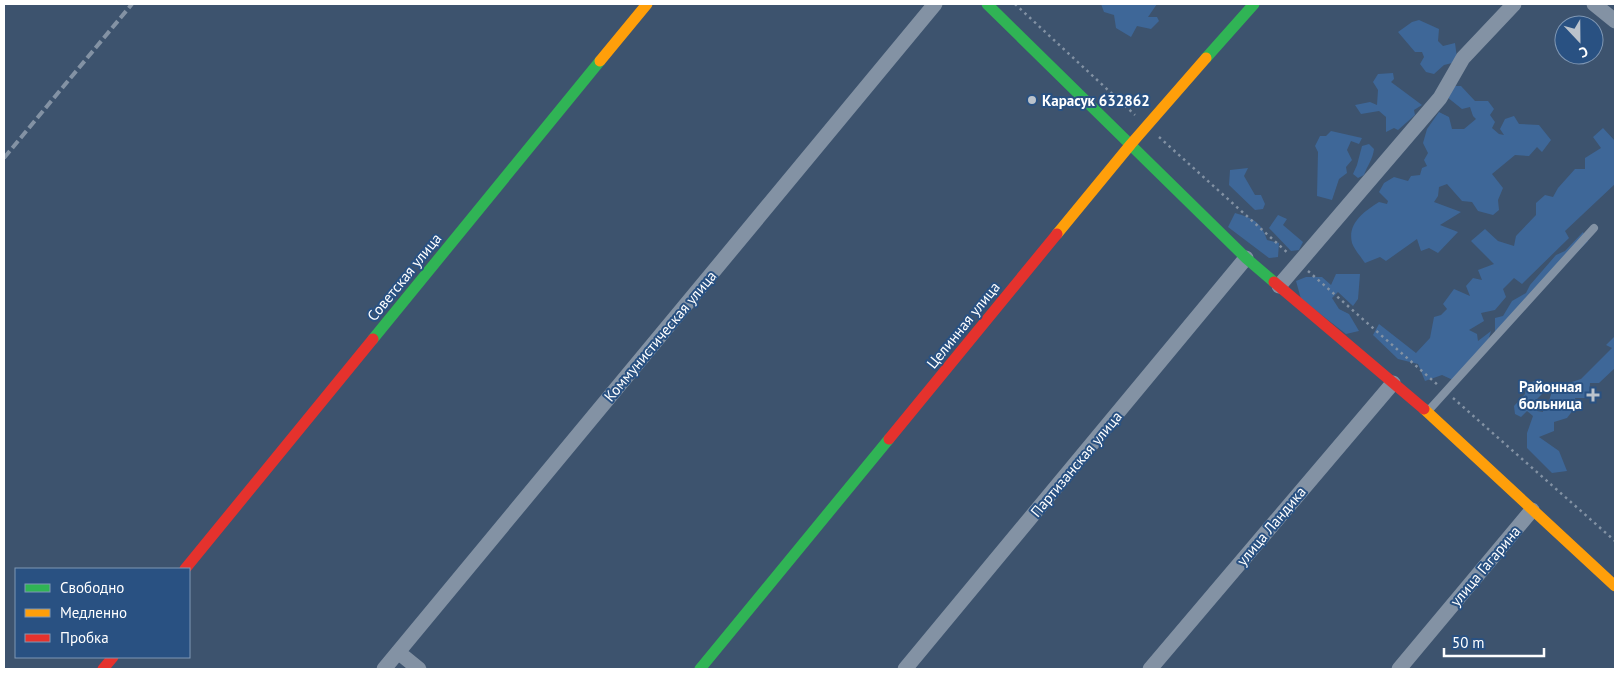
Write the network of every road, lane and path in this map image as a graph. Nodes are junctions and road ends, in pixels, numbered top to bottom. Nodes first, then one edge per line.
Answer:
1 (647, 4) edge
2 (936, 4) edge
3 (987, 4) edge
4 (1015, 4) edge
5 (1254, 4) edge
6 (1514, 4) edge
7 (1594, 4) edge
8 (1615, 21) edge
9 (1148, 127) junction
10 (1132, 144) junction
11 (1594, 228) dead end
12 (1246, 258) junction
13 (1298, 263) junction
14 (1279, 286) junction
15 (1393, 383) junction
16 (1445, 391) junction
17 (1427, 411) junction
18 (1532, 510) junction
19 (1615, 541) edge
20 (186, 568) edge
21 (1615, 586) edge
22 (398, 652) junction
23 (112, 658) edge
24 (103, 669) edge
25 (384, 669) edge
26 (419, 669) edge
27 (700, 669) edge
28 (905, 669) edge
29 (1150, 669) edge
30 (1399, 669) edge

1 - 20 street, Советская улица
2 - 22 street, Коммунистическая улица
3 - 10 street
4 - 9 path
5 - 9 street, Целинная улица
6 - 13 street
7 - 8 street
9 - 10 street, Целинная улица
9 - 13 path
10 - 12 street
10 - 27 street, Целинная улица
11 - 16 lane
12 - 14 street
12 - 28 street, Партизанская улица
13 - 14 street
13 - 16 path
14 - 15 street
15 - 17 street
15 - 29 street, улица Ландика
16 - 17 lane
16 - 19 path
17 - 18 street
18 - 21 street
18 - 30 street, улица Гагарина
22 - 25 street, Коммунистическая улица
22 - 26 street
23 - 24 street

